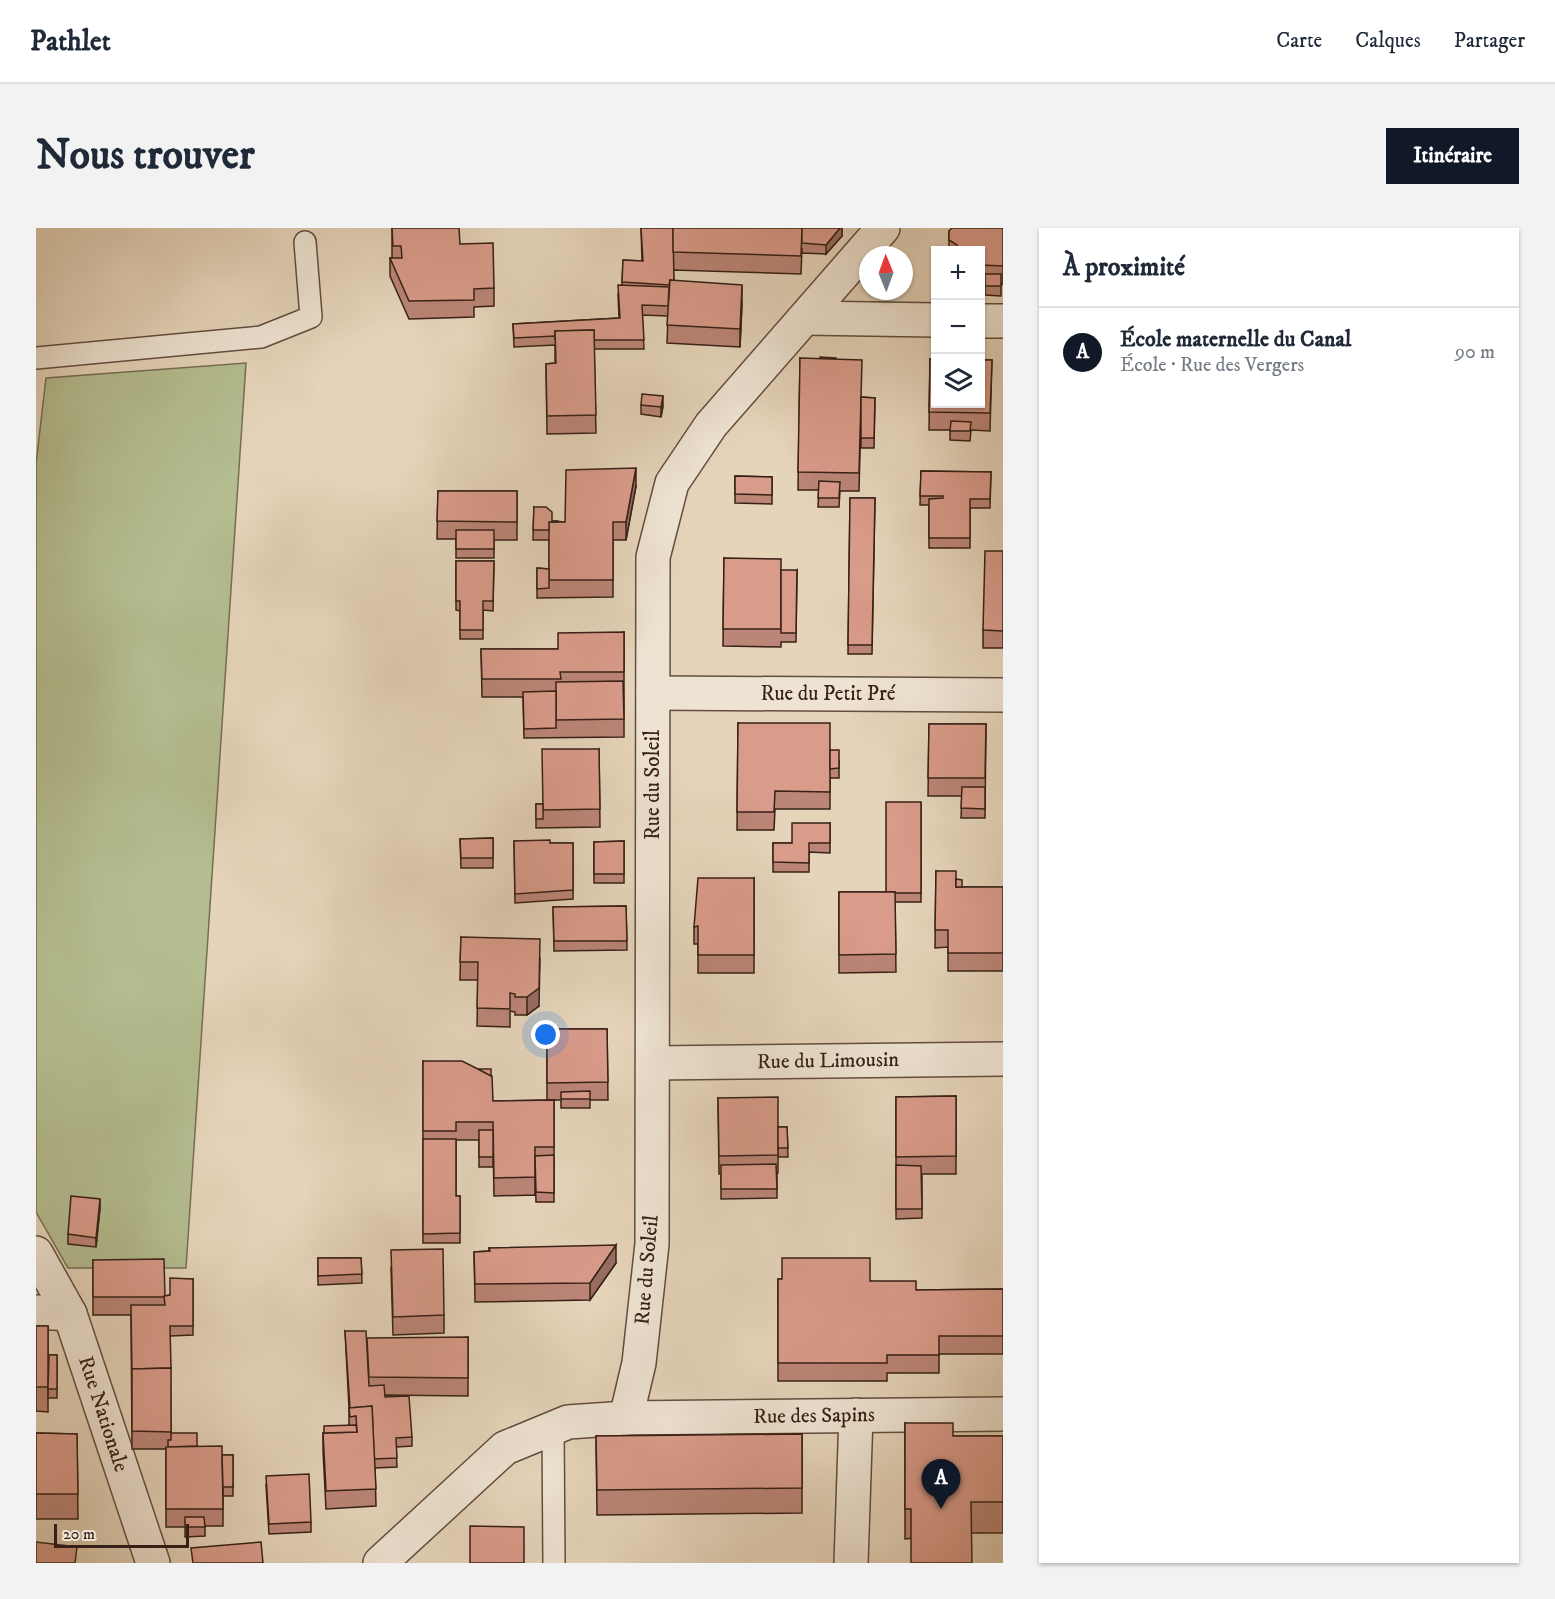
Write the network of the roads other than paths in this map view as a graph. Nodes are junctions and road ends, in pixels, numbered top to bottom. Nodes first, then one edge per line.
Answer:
1 (883, 228) edge
2 (305, 242) dead end
3 (805, 318) junction
4 (931, 320) edge
5 (985, 321) edge
6 (1003, 321) edge
7 (36, 358) edge
8 (653, 693) junction
9 (1003, 695) edge
10 (1003, 1059) edge
11 (653, 1063) junction
12 (40, 1261) edge
13 (36, 1312) edge
14 (70, 1314) junction
15 (1003, 1414) edge
16 (856, 1415) junction
17 (626, 1418) junction
18 (553, 1428) junction
19 (153, 1563) edge
20 (380, 1563) edge
21 (554, 1563) edge
22 (851, 1563) edge

1 - 3 street, Rue du Soleil
2 - 7 lane
3 - 4 street
3 - 8 street, Rue du Soleil
5 - 6 street
8 - 9 street, Rue du Petit Pré
8 - 11 street, Rue du Soleil
10 - 11 street, Rue du Limousin
11 - 17 street, Rue du Soleil
12 - 14 street, Rue Nationale
13 - 14 street
14 - 19 street, Rue Nationale
15 - 16 street, Rue des Sapins
16 - 17 street, Rue des Sapins
16 - 22 street
17 - 18 street, Rue des Sapins
18 - 20 street, Rue des Sapins
18 - 21 lane

